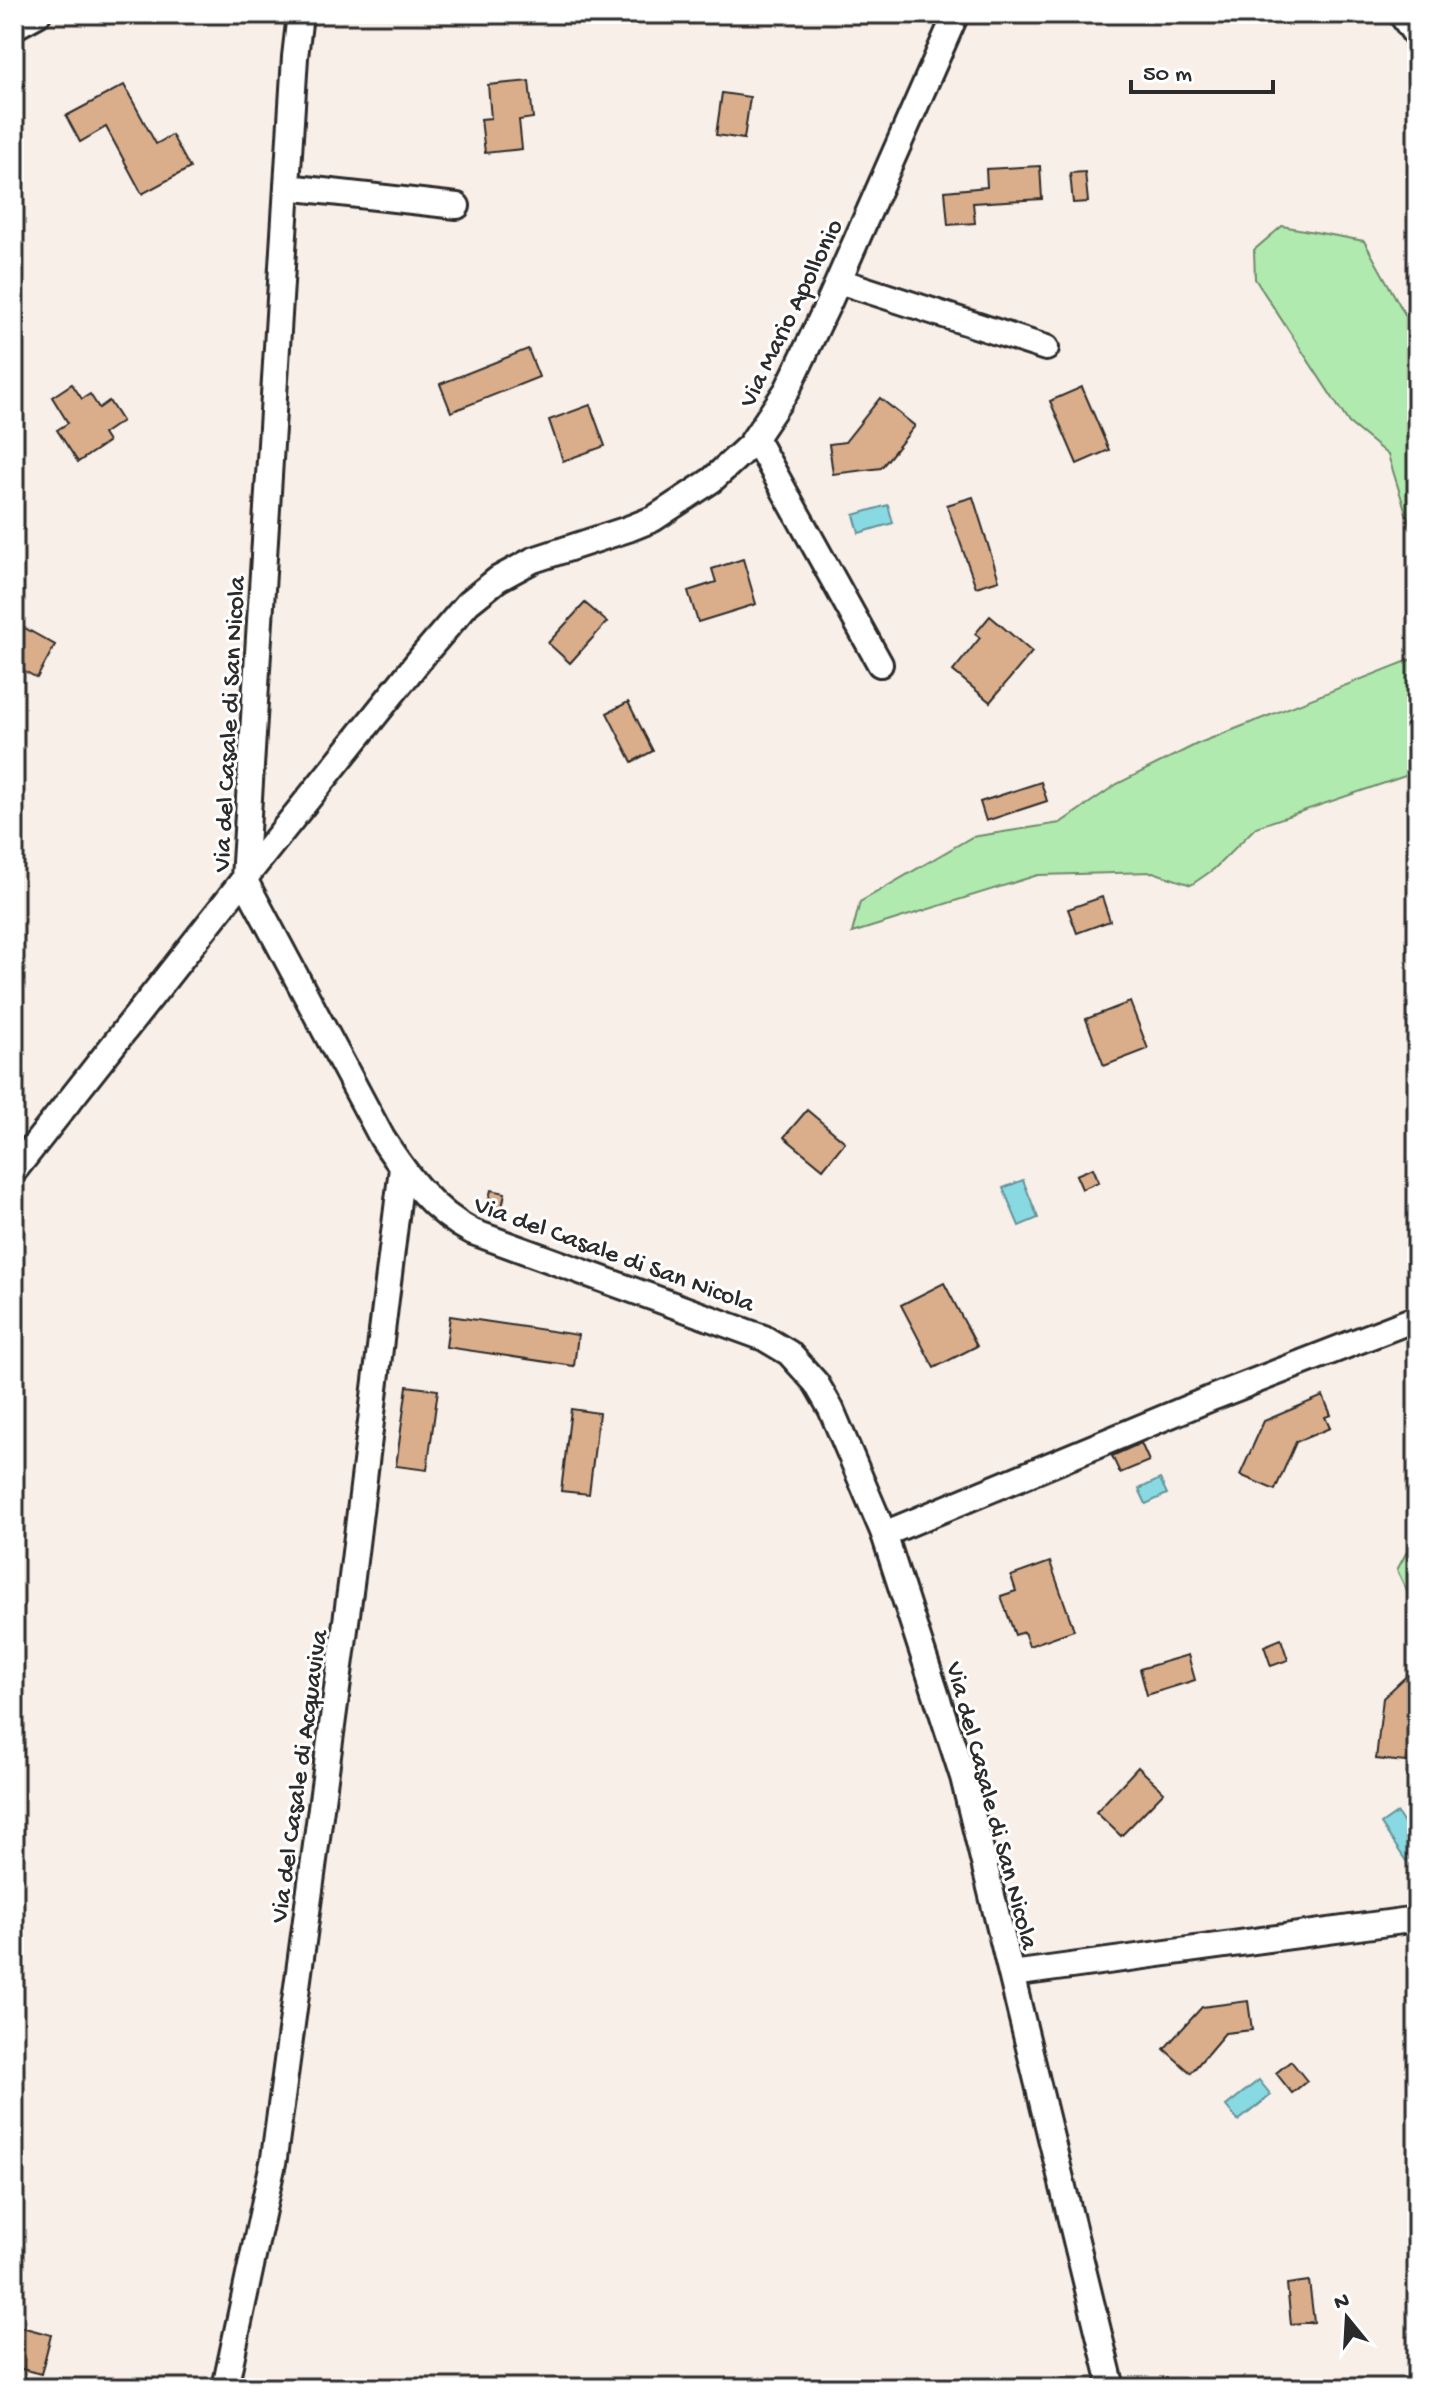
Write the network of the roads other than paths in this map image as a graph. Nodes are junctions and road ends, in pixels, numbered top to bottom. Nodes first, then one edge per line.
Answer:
1 (38, 14) edge
2 (300, 14) edge
3 (956, 14) edge
4 (1401, 14) edge
5 (14, 27) edge
6 (1417, 37) edge
7 (287, 187) junction
8 (457, 206) dead end
9 (839, 281) junction
10 (1046, 348) dead end
11 (755, 438) junction
12 (880, 664) dead end
13 (244, 879) junction
14 (402, 1168) junction
15 (14, 1171) edge
16 (1417, 1318) edge
17 (884, 1534) junction
18 (1417, 1919) edge
19 (1012, 1974) junction
20 (225, 2388) edge
21 (1112, 2388) edge

1 - 5 street
2 - 7 street, Via del Casale di San Nicola
3 - 9 street, Via Mario Apollonio
4 - 6 street
7 - 8 street
7 - 13 street, Via del Casale di San Nicola
9 - 10 street
9 - 11 street, Via Mario Apollonio
11 - 12 street
11 - 13 street, Via Mario Apollonio
13 - 14 street, Via del Casale di San Nicola
13 - 15 street, Via Mario Apollonio
14 - 17 street, Via del Casale di San Nicola
14 - 20 street, Via del Casale di Acquaviva
16 - 17 street
17 - 19 street, Via del Casale di San Nicola
18 - 19 street
19 - 21 street, Via del Casale di San Nicola

